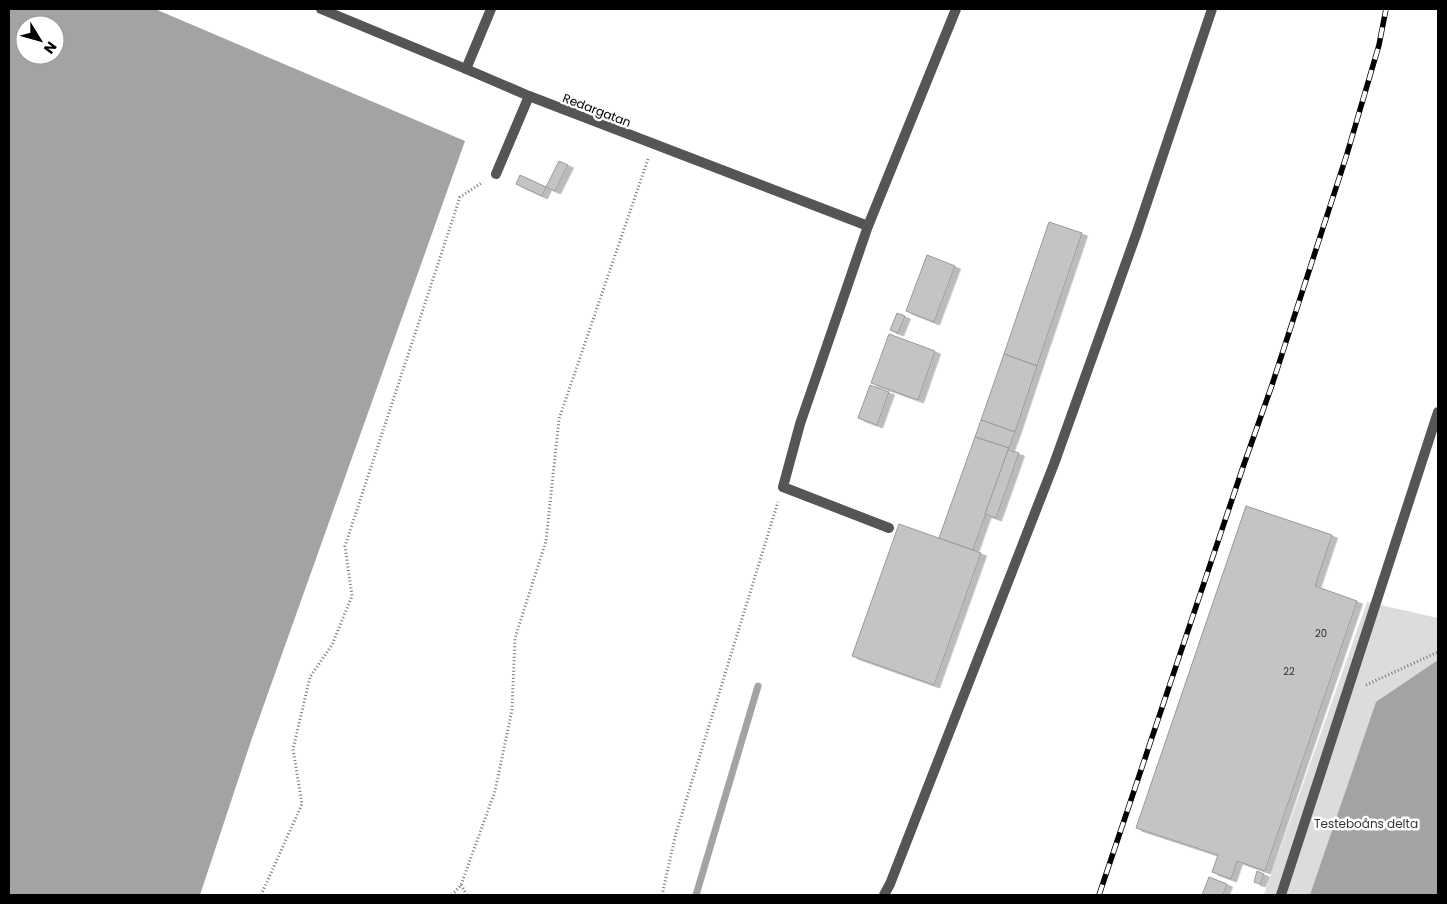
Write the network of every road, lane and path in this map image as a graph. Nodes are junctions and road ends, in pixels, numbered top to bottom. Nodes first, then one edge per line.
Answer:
1 (321, 9) edge
2 (491, 9) edge
3 (956, 9) edge
4 (1212, 9) edge
5 (466, 69) junction
6 (529, 96) junction
7 (653, 144) junction
8 (496, 174) joint
9 (868, 226) junction
10 (1438, 412) edge
11 (783, 487) junction
12 (889, 528) dead end
13 (1438, 652) edge
14 (1346, 694) junction
15 (461, 885) junction
16 (261, 895) edge
17 (452, 895) edge
18 (467, 895) edge
19 (662, 895) edge
20 (884, 895) edge
21 (1281, 895) edge

1 - 5 street, Redargatan
2 - 5 street
3 - 9 street
4 - 20 street
5 - 6 street, Redargatan
6 - 7 street, Redargatan
6 - 8 street
7 - 9 street, Redargatan
7 - 15 path
8 - 16 path
9 - 11 street
10 - 14 street
11 - 12 street
11 - 19 path
13 - 14 path
14 - 21 street
15 - 17 path
15 - 18 path

